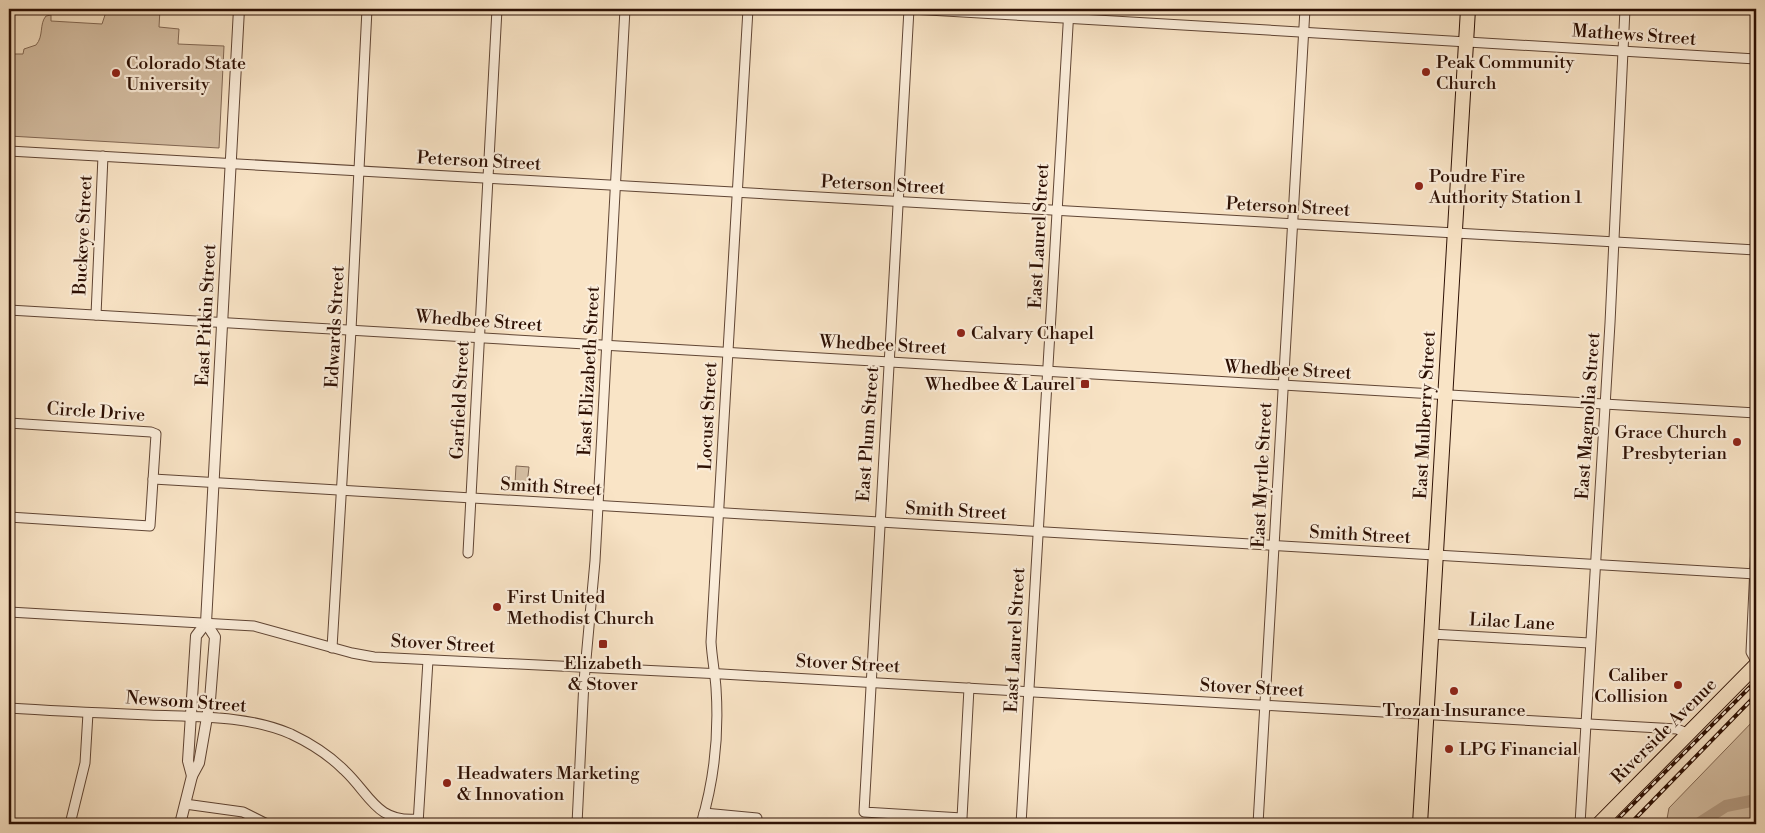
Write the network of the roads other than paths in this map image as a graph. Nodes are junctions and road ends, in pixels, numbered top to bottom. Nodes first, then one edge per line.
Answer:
1 (239, 9) edge
2 (367, 9) edge
3 (497, 9) edge
4 (625, 9) edge
5 (748, 9) edge
6 (910, 9) edge
7 (1305, 9) edge
8 (1468, 9) edge
9 (1625, 9) edge
10 (1068, 13) edge
11 (1303, 31) junction
12 (1466, 41) junction
13 (1623, 51) junction
14 (1756, 59) edge
15 (9, 151) edge
16 (103, 156) junction
17 (230, 163) junction
18 (358, 171) junction
19 (487, 178) junction
20 (616, 186) junction
21 (737, 192) junction
22 (898, 202) junction
23 (1057, 211) junction
24 (1292, 224) junction
25 (1455, 233) junction
26 (1613, 242) junction
27 (1756, 250) edge
28 (9, 310) edge
29 (96, 315) junction
30 (222, 322) junction
31 (351, 330) junction
32 (480, 337) junction
33 (608, 346) junction
34 (728, 352) junction
35 (889, 361) junction
36 (1047, 372) junction
37 (1283, 386) junction
38 (1445, 395) junction
39 (1605, 404) junction
40 (1756, 413) edge
41 (9, 423) edge
42 (153, 479) junction
43 (213, 482) junction
44 (342, 490) junction
45 (471, 499) junction
46 (598, 506) junction
47 (718, 513) junction
48 (9, 517) edge
49 (879, 523) junction
50 (1037, 532) junction
51 (1756, 545) edge
52 (1274, 546) junction
53 (468, 553) dead end
54 (1436, 555) junction
55 (1595, 564) junction
56 (1755, 574) edge
57 (9, 612) edge
58 (206, 623) junction
59 (1431, 634) junction
60 (1590, 643) junction
61 (332, 648) junction
62 (428, 660) junction
63 (1756, 663) edge
64 (586, 667) junction
65 (714, 673) junction
66 (870, 682) junction
67 (970, 688) junction
68 (1028, 691) junction
69 (1265, 705) junction
70 (9, 708) edge
71 (88, 712) junction
72 (1427, 715) junction
73 (191, 717) junction
74 (207, 718) junction
75 (1585, 724) junction
76 (1688, 734) junction
77 (192, 776) junction
78 (186, 804) junction
79 (704, 813) junction
80 (757, 818) dead end
81 (418, 822) edge
82 (70, 824) edge
83 (180, 824) edge
84 (267, 824) edge
85 (577, 824) edge
86 (701, 824) edge
87 (1021, 824) edge
88 (1258, 824) edge
89 (1420, 824) edge
90 (1580, 824) edge
91 (1599, 824) edge

1 - 17 street, East Pitkin Street
2 - 18 street, Edwards Street
3 - 19 street, Garfield Street
4 - 20 street, East Elizabeth Street
5 - 21 street, Locust Street
6 - 10 street, Mathews Street
6 - 22 street, East Plum Street
7 - 11 street, East Myrtle Street
8 - 12 highway, East Mulberry Street
9 - 13 street, East Magnolia Street
10 - 11 street, Mathews Street
10 - 23 street, East Laurel Street
11 - 12 street, Mathews Street
11 - 24 street, East Myrtle Street
12 - 13 street, Mathews Street
12 - 25 highway, East Mulberry Street
13 - 14 street, Mathews Street
13 - 26 street, East Magnolia Street
15 - 16 street, Peterson Street
16 - 17 street, Peterson Street
16 - 29 street, Buckeye Street
17 - 18 street, Peterson Street
17 - 30 street, East Pitkin Street
18 - 19 street, Peterson Street
18 - 31 street, Edwards Street
19 - 20 street, Peterson Street
19 - 32 street, Garfield Street
20 - 21 street, Peterson Street
20 - 33 street, East Elizabeth Street
21 - 22 street, Peterson Street
21 - 34 street, Locust Street
22 - 23 street, Peterson Street
22 - 35 street, East Plum Street
23 - 24 street, Peterson Street
23 - 36 street, East Laurel Street
24 - 25 street, Peterson Street
24 - 37 street, East Myrtle Street
25 - 26 street, Peterson Street
25 - 38 highway, East Mulberry Street
26 - 27 street, Peterson Street
26 - 39 street, East Magnolia Street
28 - 29 street, Whedbee Street
29 - 30 street, Whedbee Street
30 - 31 street, Whedbee Street
30 - 43 street, East Pitkin Street
31 - 32 street, Whedbee Street
31 - 44 street, Edwards Street
32 - 33 street, Whedbee Street
32 - 45 street, Garfield Street
33 - 34 street, Whedbee Street
33 - 46 street, East Elizabeth Street
34 - 35 street, Whedbee Street
34 - 47 street, Locust Street
35 - 36 street, Whedbee Street
35 - 49 street, East Plum Street
36 - 37 street, Whedbee Street
36 - 50 street, East Laurel Street
37 - 38 street, Whedbee Street
37 - 52 street, East Myrtle Street
38 - 39 street, Whedbee Street
38 - 54 highway, East Mulberry Street
39 - 40 street, Whedbee Street
39 - 55 street, East Magnolia Street
41 - 42 street, Circle Drive
42 - 43 street, Smith Street
42 - 48 street, Circle Drive
43 - 44 street, Smith Street
43 - 58 street, East Pitkin Street
44 - 45 street, Smith Street
44 - 61 street, Edwards Street
45 - 46 street, Smith Street
45 - 53 street, Garfield Street
46 - 47 street, Smith Street
46 - 64 street, East Elizabeth Street
47 - 49 street, Smith Street
47 - 65 street, Locust Street
49 - 50 street, Smith Street
49 - 66 street, East Plum Street
50 - 52 street, Smith Street
50 - 68 street, East Laurel Street
51 - 56 street
52 - 54 street, Smith Street
52 - 69 street, East Myrtle Street
54 - 55 street, Smith Street
54 - 59 highway, East Mulberry Street
55 - 56 street, Smith Street
55 - 60 street, East Magnolia Street
56 - 63 street
57 - 58 street, Stover Street
58 - 61 street, Stover Street
58 - 73 street, East Pitkin Street
58 - 74 street, East Pitkin Street
59 - 60 street, Lilac Lane
59 - 72 highway, East Mulberry Street
60 - 75 street, East Magnolia Street
61 - 62 street, Stover Street
62 - 64 street, Stover Street
62 - 81 street
63 - 76 highway, Riverside Avenue
64 - 65 street, Stover Street
64 - 85 street, East Elizabeth Street
65 - 66 street, Stover Street
65 - 79 street, Locust Street
66 - 67 street, Stover Street
66 - 67 street, East Plum Street
67 - 68 street, Stover Street
68 - 69 street, Stover Street
68 - 87 street, East Laurel Street
69 - 72 street, Stover Street
69 - 88 street, East Myrtle Street
70 - 71 street, Newsom Street
71 - 73 street, Newsom Street
71 - 82 street
72 - 75 street, Stover Street
72 - 89 highway, East Mulberry Street
73 - 74 street, Newsom Street
73 - 77 street, East Pitkin Street
74 - 77 street, East Pitkin Street
74 - 81 street, Newsom Street
75 - 76 street, Stover Street
75 - 90 street, East Magnolia Street
76 - 91 highway, Riverside Avenue
77 - 78 street, East Pitkin Street
78 - 83 street, East Pitkin Street
78 - 84 street
79 - 80 street
79 - 86 street, Locust Street

